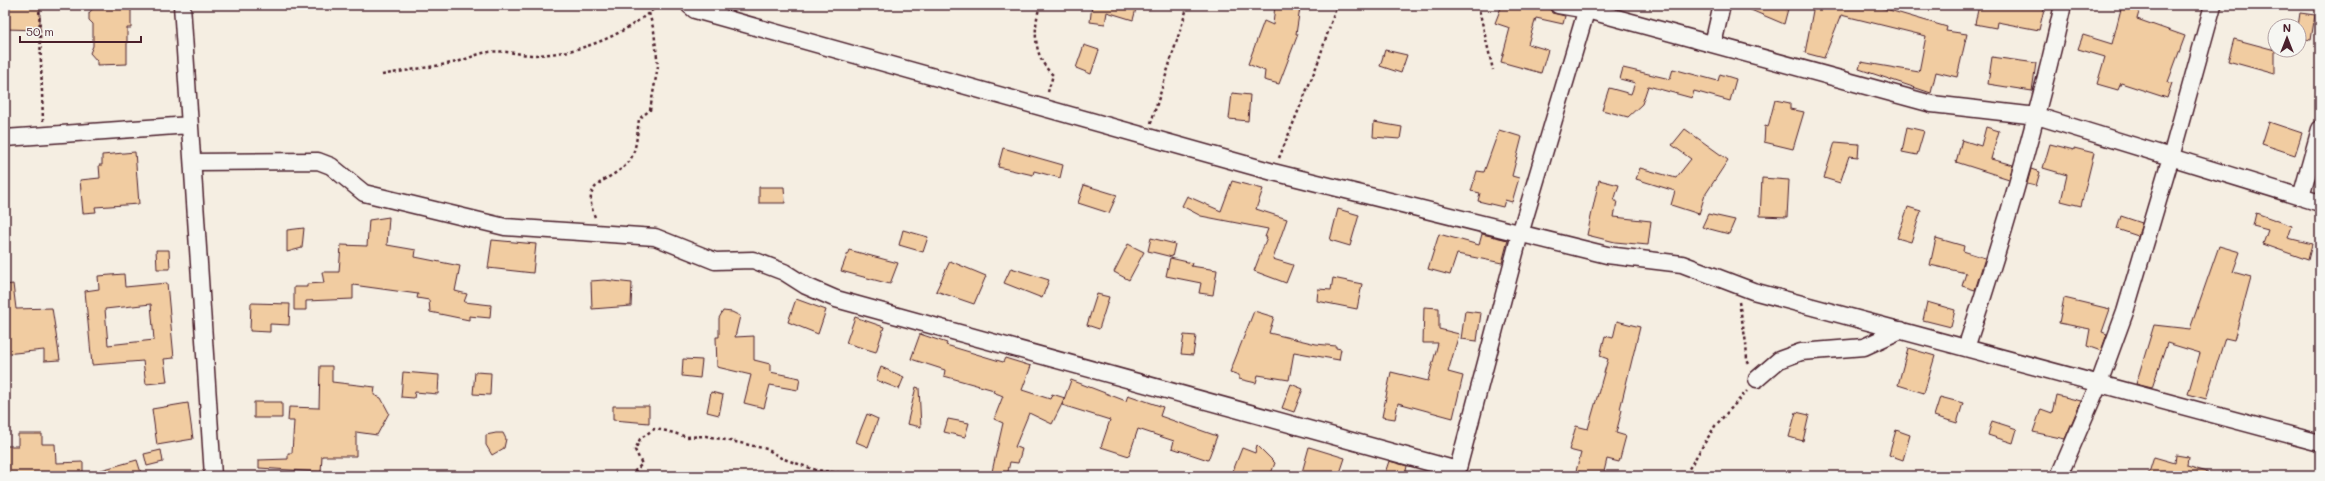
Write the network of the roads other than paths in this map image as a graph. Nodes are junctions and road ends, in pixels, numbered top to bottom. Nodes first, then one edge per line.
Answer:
1 (182, 5) edge
2 (690, 5) edge
3 (1558, 5) edge
4 (1722, 5) edge
5 (2063, 5) edge
6 (2213, 5) edge
7 (1588, 7) edge
8 (1713, 44) junction
9 (2036, 116) junction
10 (190, 125) junction
11 (2320, 129) edge
12 (5, 138) edge
13 (2172, 158) junction
14 (193, 162) junction
15 (2301, 197) junction
16 (2320, 203) edge
17 (1520, 234) junction
18 (1900, 330) junction
19 (1966, 348) junction
20 (1757, 379) road end
21 (2099, 383) junction
22 (2320, 442) edge
23 (1457, 473) edge
24 (213, 476) edge
25 (2059, 476) edge

1 - 10 street
2 - 17 street
3 - 7 street
4 - 8 street
5 - 9 street
6 - 13 street
7 - 8 street
7 - 17 street
8 - 9 street
9 - 13 street
9 - 19 street
10 - 12 street
10 - 14 street
11 - 15 street
13 - 15 street
13 - 21 street
14 - 23 street
14 - 24 street
15 - 16 street
17 - 18 street
17 - 23 street
18 - 19 street
18 - 20 street
19 - 21 street
21 - 22 street
21 - 25 street

